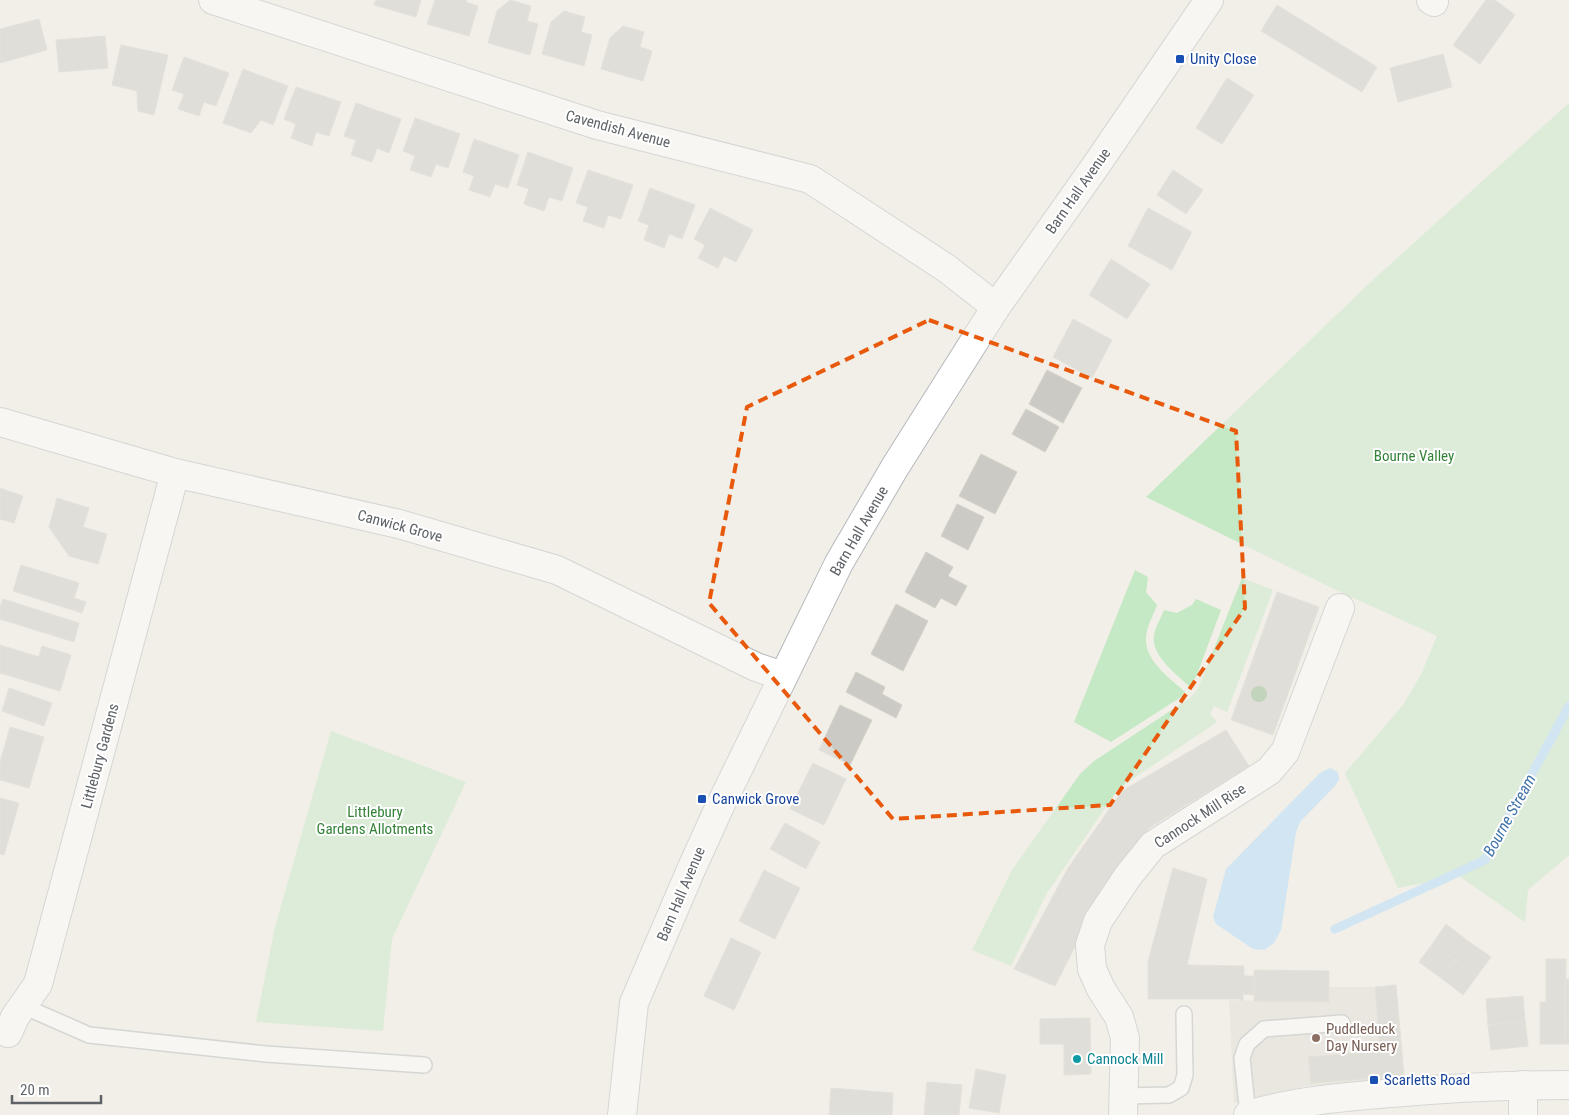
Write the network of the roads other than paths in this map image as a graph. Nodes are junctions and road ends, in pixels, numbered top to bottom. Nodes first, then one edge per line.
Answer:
1 (213, 0) edge
2 (1209, 0) edge
3 (996, 307) junction
4 (0, 422) edge
5 (176, 473) junction
6 (1340, 608) dead end
7 (783, 676) junction
8 (23, 1006) junction
9 (1184, 1014) dead end
10 (1342, 1023) dead end
11 (8, 1032) dead end
12 (424, 1066) dead end
13 (1523, 1085) junction
14 (1569, 1085) edge
15 (1123, 1106) edge
16 (622, 1115) edge
17 (1248, 1115) edge
18 (1524, 1115) edge

1 - 3 street, Cavendish Avenue
2 - 3 street, Barn Hall Avenue
3 - 7 street, Barn Hall Avenue
4 - 5 street, Canwick Grove
5 - 7 street, Canwick Grove
5 - 8 street, Littlebury Gardens
6 - 15 street, Cannock Mill Rise
7 - 16 street, Barn Hall Avenue
8 - 11 street, Littlebury Gardens
8 - 12 lane
9 - 15 lane
10 - 17 lane
13 - 14 street
13 - 17 street
13 - 18 street

